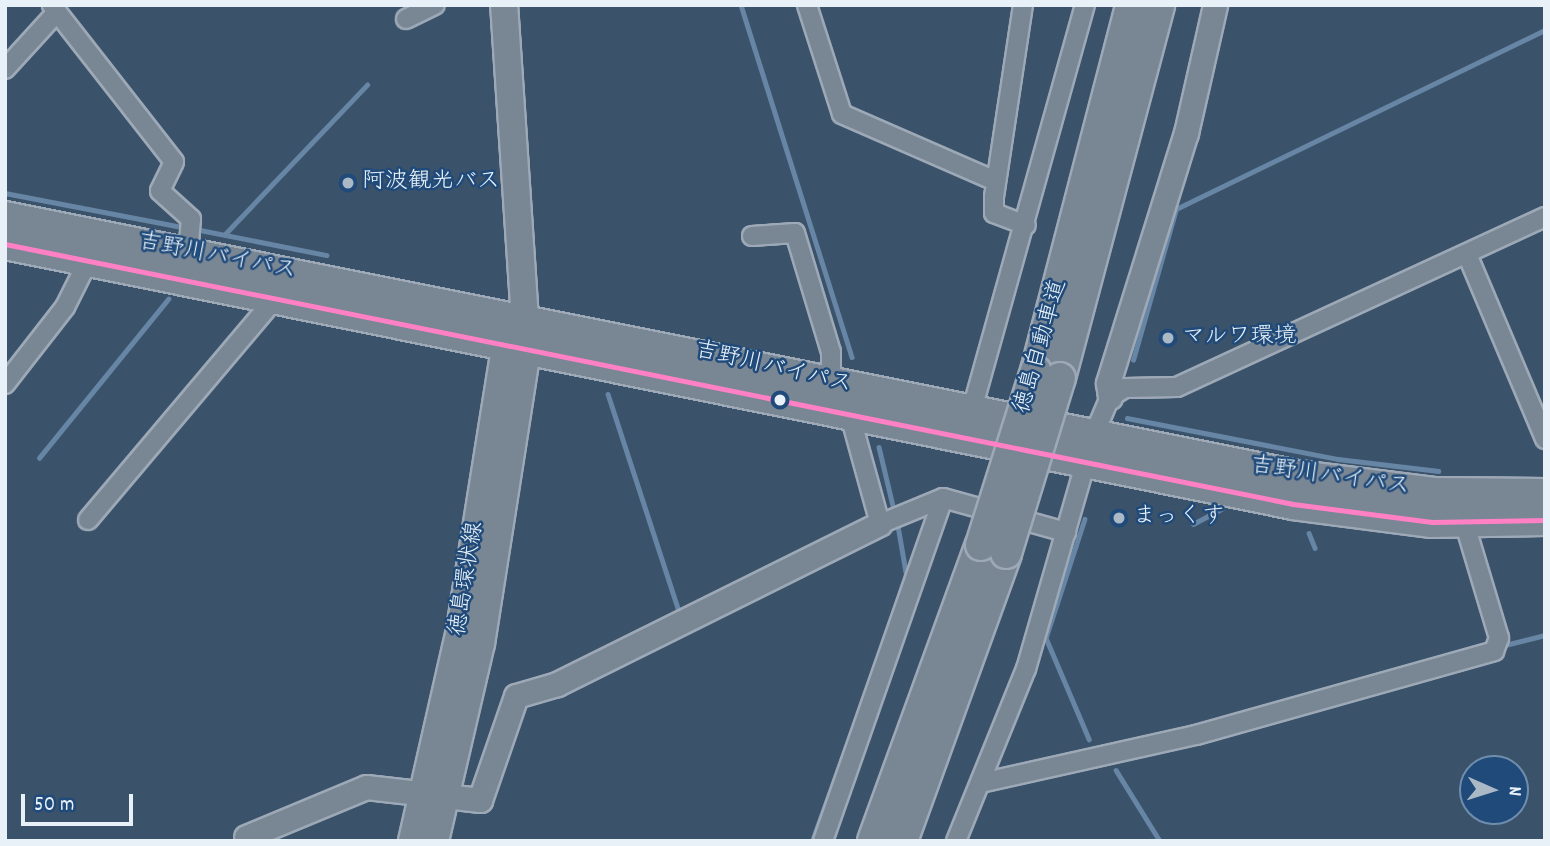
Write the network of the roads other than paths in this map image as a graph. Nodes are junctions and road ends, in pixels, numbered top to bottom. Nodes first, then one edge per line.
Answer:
1 (435, 5) edge
2 (504, 5) edge
3 (807, 5) edge
4 (1023, 5) edge
5 (1084, 5) edge
6 (1131, 5) edge
7 (1158, 5) edge
8 (1215, 5) edge
9 (55, 9) edge
10 (406, 19) dead end
11 (5, 69) edge
12 (995, 181) junction
13 (5, 217) edge
14 (1545, 218) edge
15 (1026, 225) junction
16 (190, 236) junction
17 (752, 236) dead end
18 (5, 243) edge
19 (1467, 254) junction
20 (88, 261) junction
21 (273, 301) junction
22 (520, 318) junction
23 (516, 348) junction
24 (1048, 374) junction
25 (831, 382) junction
26 (5, 384) edge
27 (1110, 397) junction
28 (971, 413) junction
29 (850, 415) junction
30 (1545, 439) edge
31 (1089, 449) junction
32 (1454, 494) junction
33 (1545, 494) edge
34 (943, 498) junction
35 (890, 519) junction
36 (88, 520) dead end
37 (1545, 520) edge
38 (1465, 522) junction
39 (1066, 532) junction
40 (993, 549) junction
41 (985, 782) junction
42 (435, 798) junction
43 (969, 808) junction
44 (242, 839) edge
45 (412, 841) edge
46 (435, 841) edge
47 (824, 841) edge
48 (873, 841) edge
49 (902, 841) edge
50 (957, 841) edge
51 (971, 841) edge

1 - 10 street
2 - 22 main road, 徳島環状線
3 - 12 street
4 - 12 street
5 - 15 street
6 - 24 highway, 徳島自動車道
7 - 24 highway, 徳島自動車道
8 - 27 street
9 - 11 street
9 - 16 street
12 - 15 street
13 - 16 highway, 吉野川バイパス
14 - 19 street
15 - 28 street
16 - 22 highway, 吉野川バイパス
17 - 25 street
18 - 20 highway, 吉野川バイパス
19 - 27 street
19 - 30 street
20 - 21 highway, 吉野川バイパス
20 - 26 street
21 - 23 highway, 吉野川バイパス
21 - 36 street
22 - 23 main road, 徳島環状線
22 - 25 highway, 吉野川バイパス
23 - 29 highway, 吉野川バイパス
23 - 42 main road, 徳島環状線
24 - 40 highway, 徳島自動車道, bridge
25 - 28 highway, 吉野川バイパス
27 - 31 street
28 - 31 highway, 吉野川バイパス
29 - 31 highway, 吉野川バイパス
29 - 35 street
31 - 32 highway, 吉野川バイパス
31 - 38 highway, 吉野川バイパス
31 - 39 street
32 - 33 highway, 吉野川バイパス
32 - 38 street
34 - 35 street
34 - 39 street
34 - 47 street
35 - 42 street
37 - 38 highway, 吉野川バイパス
38 - 41 street
39 - 41 street
40 - 48 highway, 徳島自動車道
40 - 49 highway, 徳島自動車道
41 - 43 street
42 - 44 street
42 - 45 main road, 徳島環状線
42 - 46 main road, 徳島環状線
43 - 50 street
43 - 51 street

